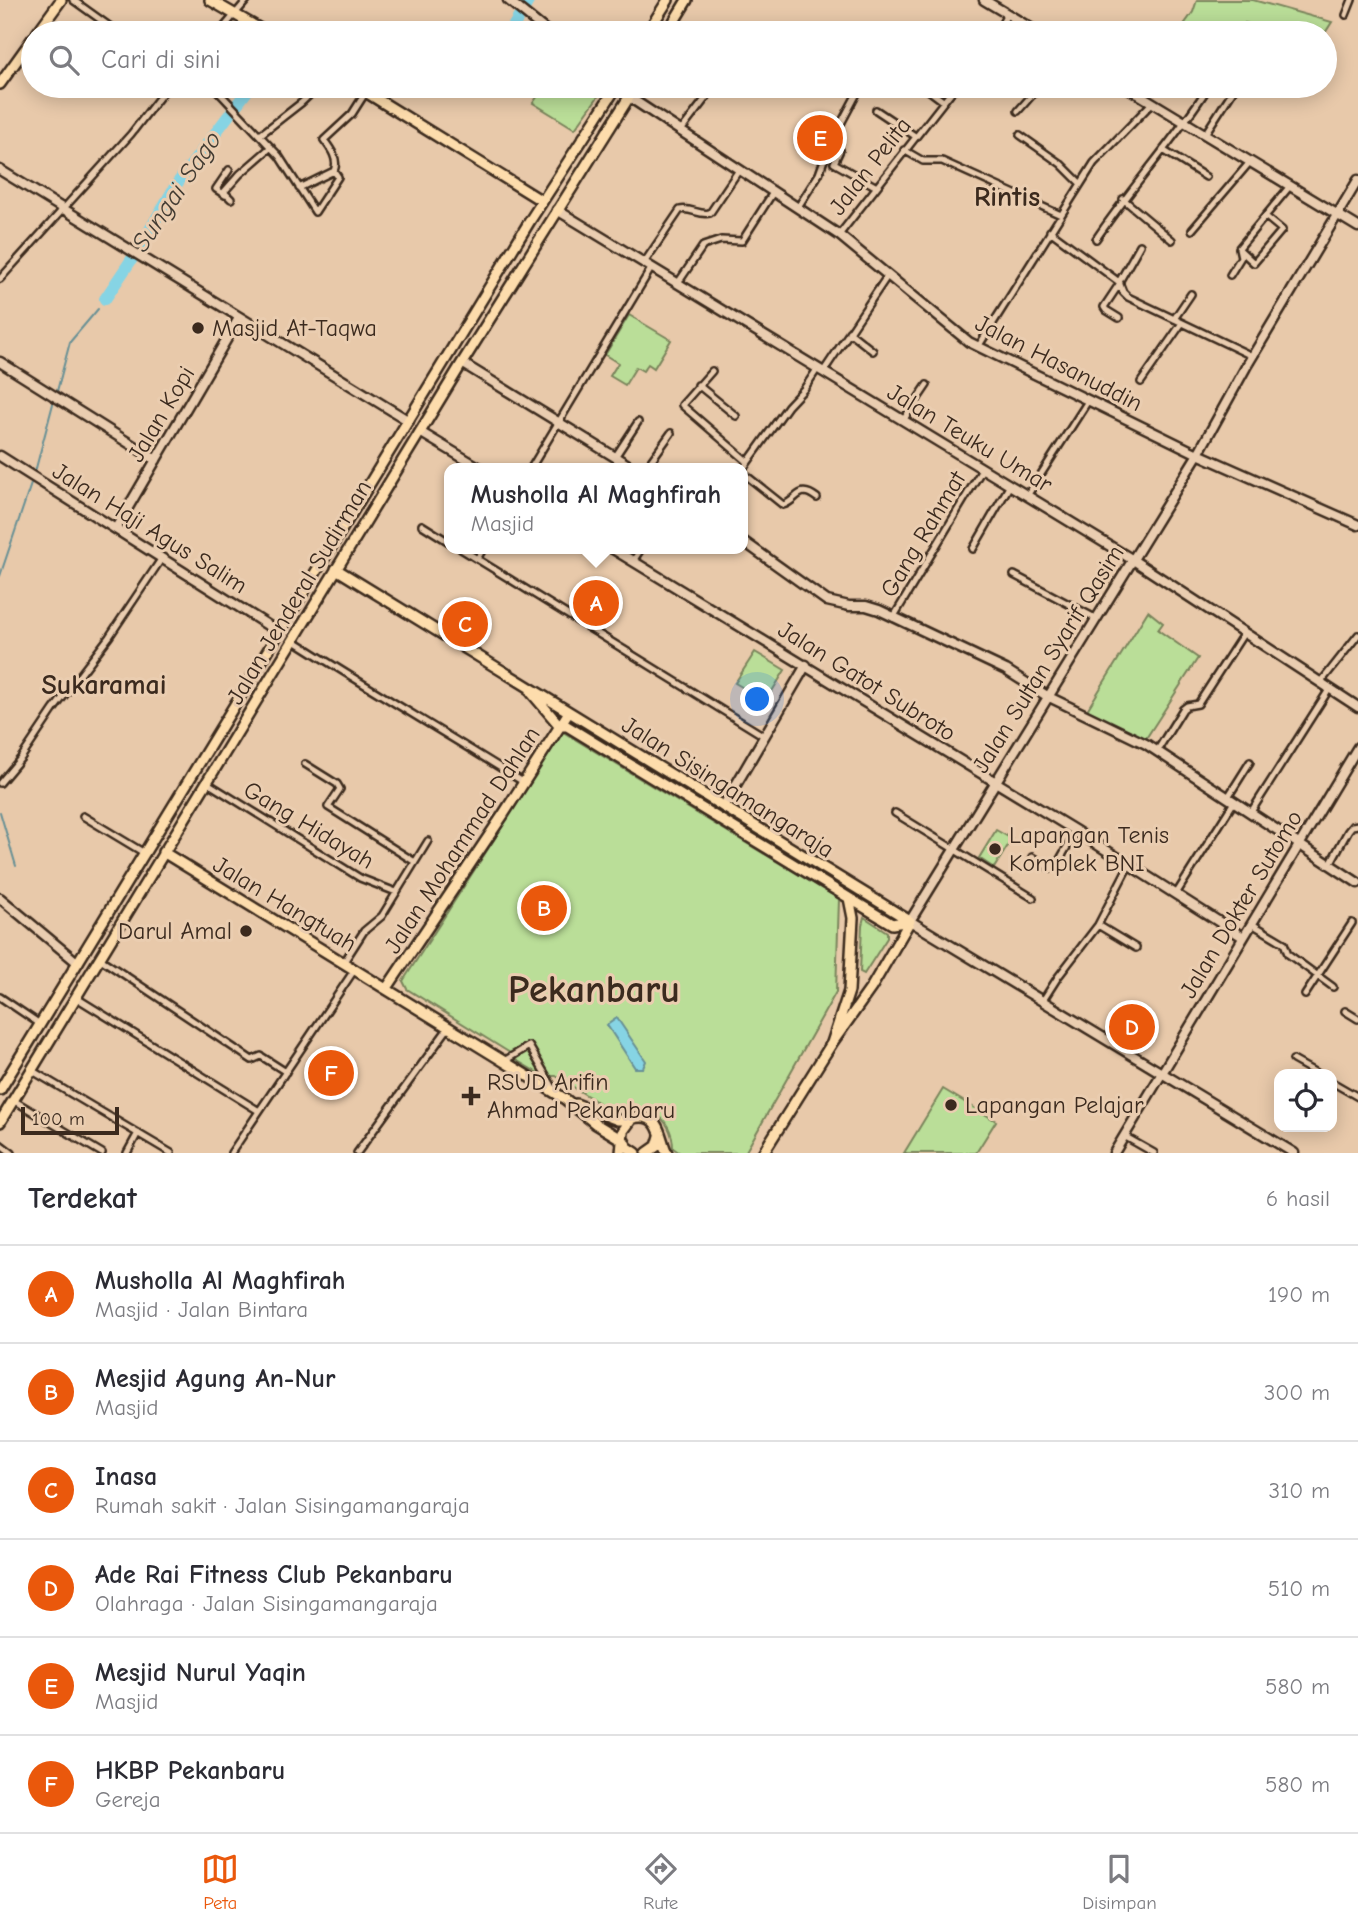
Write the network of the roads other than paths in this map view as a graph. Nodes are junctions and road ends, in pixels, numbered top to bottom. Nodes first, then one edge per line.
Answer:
1 (61, 0) edge
2 (73, 0) edge
3 (210, 0) edge
4 (247, 0) edge
5 (508, 0) edge
6 (668, 0) edge
7 (687, 0) edge
8 (984, 0) edge
9 (1352, 0) edge
10 (1007, 14) junction
11 (236, 15) junction
12 (1346, 15) dead end
13 (46, 21) edge
14 (102, 21) edge
15 (230, 21) edge
16 (246, 21) edge
17 (534, 21) edge
18 (655, 21) edge
19 (674, 21) edge
20 (1003, 21) edge
21 (1019, 21) edge
22 (21, 55) edge
23 (0, 84) edge
24 (159, 98) edge
25 (224, 98) edge
26 (306, 98) edge
27 (362, 98) edge
28 (376, 98) edge
29 (609, 98) edge
30 (628, 98) edge
31 (630, 98) edge
32 (706, 98) edge
33 (855, 98) edge
34 (940, 98) edge
35 (1029, 98) edge
36 (1145, 98) edge
37 (1201, 98) edge
38 (1228, 98) edge
39 (943, 100) joint
40 (1153, 103) junction
41 (876, 110) dead end
42 (1018, 111) dead end
43 (1185, 122) junction
44 (680, 132) junction
45 (1205, 134) junction
46 (260, 135) junction
47 (1020, 135) dead end
48 (915, 136) junction
49 (271, 147) junction
50 (840, 150) dead end
51 (904, 150) junction
52 (1163, 150) junction
53 (1250, 162) junction
54 (0, 170) edge
55 (229, 170) dead end
56 (739, 170) junction
57 (334, 171) junction
58 (1206, 177) dead end
59 (1358, 180) edge
60 (1080, 183) junction
61 (875, 186) junction
62 (1290, 186) junction
63 (299, 188) junction
64 (774, 191) junction
65 (545, 197) junction
66 (1123, 199) junction
67 (560, 206) junction
68 (798, 207) junction
69 (64, 210) junction
70 (1061, 215) junction
71 (1337, 215) junction
72 (1265, 216) junction
73 (531, 219) junction
74 (1358, 227) edge
75 (546, 228) junction
76 (1192, 230) dead end
77 (1050, 231) junction
78 (839, 235) junction
79 (1097, 239) dead end
80 (1172, 240) dead end
81 (1140, 245) dead end
82 (1238, 249) junction
83 (648, 265) junction
84 (888, 275) junction
85 (1230, 275) dead end
86 (0, 279) edge
87 (1120, 282) junction
88 (678, 283) junction
89 (1191, 294) dead end
90 (239, 318) junction
91 (1119, 318) dead end
92 (1174, 319) junction
93 (1182, 323) junction
94 (849, 332) junction
95 (978, 347) junction
96 (873, 351) dead end
97 (1252, 356) junction
98 (0, 362) edge
99 (462, 363) junction
100 (820, 370) junction
101 (712, 371) dead end
102 (1141, 382) dead end
103 (698, 385) junction
104 (927, 386) dead end
105 (1088, 401) junction
106 (736, 416) dead end
107 (904, 419) junction
108 (410, 421) junction
109 (558, 422) junction
110 (638, 422) dead end
111 (420, 432) junction
112 (671, 433) dead end
113 (1198, 454) junction
114 (0, 456) edge
115 (615, 457) junction
116 (156, 460) junction
117 (748, 462) joint
118 (472, 463) edge
119 (534, 463) edge
120 (625, 463) edge
121 (650, 463) edge
122 (983, 468) junction
123 (748, 475) edge
124 (1010, 485) junction
125 (1027, 496) junction
126 (817, 498) dead end
127 (422, 525) dead end
128 (1358, 525) edge
129 (116, 528) junction
130 (444, 539) edge
131 (748, 545) edge
132 (974, 549) dead end
133 (469, 554) edge
134 (480, 554) edge
135 (621, 554) edge
136 (638, 554) edge
137 (162, 558) junction
138 (477, 559) junction
139 (1133, 560) junction
140 (633, 561) junction
141 (335, 569) junction
142 (1014, 575) dead end
143 (893, 618) junction
144 (1096, 618) junction
145 (281, 633) junction
146 (1244, 633) junction
147 (1358, 635) edge
148 (293, 640) junction
149 (806, 665) junction
150 (1321, 682) junction
151 (526, 686) junction
152 (1331, 688) junction
153 (1047, 696) junction
154 (1358, 707) edge
155 (569, 712) junction
156 (560, 726) junction
157 (764, 736) junction
158 (1358, 747) edge
159 (1157, 751) junction
160 (1250, 762) dead end
161 (305, 764) dead end
162 (206, 782) junction
163 (0, 783) edge
164 (995, 783) junction
165 (523, 785) junction
166 (1231, 800) junction
167 (723, 807) junction
168 (1251, 812) junction
169 (895, 813) dead end
170 (83, 816) dead end
171 (1358, 825) edge
172 (734, 827) junction
173 (1076, 831) junction
174 (428, 841) dead end
175 (1300, 845) junction
176 (954, 849) junction
177 (163, 852) junction
178 (145, 854) junction
179 (1032, 857) dead end
180 (415, 862) junction
181 (1129, 864) junction
182 (1330, 864) junction
183 (1358, 883) edge
184 (396, 892) junction
185 (1176, 894) junction
186 (0, 898) edge
187 (849, 898) junction
188 (1033, 898) dead end
189 (910, 921) junction
190 (1352, 923) dead end
191 (1252, 924) junction
192 (1098, 925) junction
193 (1243, 937) junction
194 (1136, 948) dead end
195 (99, 958) junction
196 (344, 962) junction
197 (78, 963) junction
198 (355, 969) junction
199 (1318, 976) junction
200 (1333, 987) dead end
201 (387, 988) junction
202 (1305, 995) dead end
203 (0, 997) edge
204 (75, 997) junction
205 (1042, 1002) junction
206 (1345, 1011) dead end
207 (1358, 1018) edge
208 (40, 1024) junction
209 (449, 1027) junction
210 (832, 1043) junction
211 (26, 1047) junction
212 (40, 1055) junction
213 (1293, 1060) dead end
214 (504, 1061) junction
215 (1309, 1069) edge
216 (31, 1070) junction
217 (286, 1072) junction
218 (1161, 1073) junction
219 (1337, 1085) edge
220 (0, 1090) edge
221 (561, 1096) junction
222 (1358, 1097) edge
223 (13, 1100) junction
224 (259, 1111) junction
225 (631, 1120) junction
226 (0, 1122) edge
227 (138, 1133) junction
228 (660, 1134) junction
229 (1124, 1136) junction
230 (624, 1141) junction
231 (0, 1144) edge
232 (1282, 1150) edge
233 (12, 1153) edge
234 (102, 1153) edge
235 (127, 1153) edge
236 (171, 1153) edge
237 (231, 1153) edge
238 (357, 1153) edge
239 (621, 1153) edge
240 (636, 1153) edge
241 (648, 1153) edge
242 (667, 1153) edge
243 (763, 1153) edge
244 (1114, 1153) edge
245 (1154, 1153) edge
246 (1294, 1153) edge

1 - 13 main road
2 - 14 street
3 - 11 main road
4 - 11 street
5 - 17 street
6 - 18 main road
7 - 19 main road
8 - 10 street
9 - 12 street
10 - 20 street
10 - 21 street
11 - 15 street
11 - 16 main road
22 - 23 main road
24 - 69 street
25 - 46 street
26 - 46 street
27 - 57 street
28 - 65 main road
29 - 65 main road, Jalan Jenderal Sudirman
30 - 67 main road, Jalan Jenderal Sudirman
31 - 44 street, Jalan Hasanuddin
32 - 44 street
33 - 68 street
34 - 39 street
35 - 42 street
36 - 40 street
37 - 43 street
38 - 45 street
39 - 48 street, Jalan Pelita
40 - 43 street
40 - 60 street
41 - 48 street
43 - 45 street
43 - 52 street
44 - 56 street, Jalan Hasanuddin
45 - 53 street
46 - 49 street
47 - 60 street
48 - 51 street, Jalan Pelita
49 - 55 street
49 - 63 street
50 - 61 street
51 - 61 street, Jalan Pelita
51 - 70 street
52 - 58 street
52 - 66 street
53 - 62 street
53 - 76 street
54 - 69 street
56 - 64 street, Jalan Hasanuddin
56 - 83 street
57 - 63 street
57 - 63 street
59 - 71 street, Jalan Sultan Syarif Qasim
60 - 70 street
61 - 78 street, Jalan Pelita
62 - 71 street
62 - 72 street
64 - 68 street, Jalan Hasanuddin
64 - 88 street
65 - 67 main road
65 - 73 main road, Jalan Jenderal Sudirman
66 - 79 street
66 - 80 street
67 - 75 main road, Jalan Jenderal Sudirman
67 - 83 street, Jalan Teuku Umar
68 - 78 street, Jalan Hasanuddin
69 - 86 street
69 - 90 street
70 - 77 street
71 - 74 street
71 - 97 street, Jalan Sultan Syarif Qasim
72 - 82 street
72 - 82 street
73 - 75 main road
73 - 108 main road, Jalan Jenderal Sudirman
75 - 99 main road, Jalan Jenderal Sudirman
77 - 87 street
77 - 95 street
78 - 84 street, Jalan Hasanuddin
81 - 87 street
82 - 85 street
83 - 88 street, Jalan Teuku Umar
83 - 109 street
84 - 94 street
84 - 95 street, Jalan Hasanuddin
87 - 91 street
87 - 92 street
88 - 100 street, Jalan Teuku Umar
89 - 92 street
90 - 108 street
90 - 116 street, Jalan Kopi
92 - 93 street
93 - 97 street
93 - 102 street
94 - 96 street
94 - 100 street
95 - 105 street, Jalan Hasanuddin
97 - 113 street, Jalan Sultan Syarif Qasim
98 - 116 street
99 - 109 street
99 - 111 main road, Jalan Jenderal Sudirman
100 - 107 street, Jalan Teuku Umar
100 - 117 street
101 - 103 street
103 - 106 street
103 - 117 street
104 - 107 street
105 - 113 street, Jalan Hasanuddin
105 - 125 street
107 - 122 street, Jalan Teuku Umar
108 - 145 main road, Jalan Jenderal Sudirman
109 - 115 street
109 - 119 street
110 - 115 street
111 - 118 street
111 - 141 main road, Jalan Jenderal Sudirman
112 - 121 street
113 - 128 street, Jalan Hasanuddin
113 - 139 street, Jalan Sultan Syarif Qasim
114 - 129 street, Jalan Haji Agus Salim
115 - 120 street
116 - 129 street, Jalan Kopi
122 - 124 street, Jalan Teuku Umar
122 - 143 street, Gang Rahmat
123 - 126 street
124 - 125 street, Jalan Teuku Umar
124 - 132 street
125 - 139 street, Jalan Teuku Umar
127 - 130 street
129 - 137 street, Jalan Haji Agus Salim
131 - 143 street
133 - 138 street
134 - 138 street
135 - 140 street, Jalan Gatot Subroto
136 - 140 street
137 - 145 street, Jalan Haji Agus Salim
137 - 163 street
138 - 157 street
139 - 144 street, Jalan Sultan Syarif Qasim
139 - 146 street, Jalan Teuku Umar
140 - 149 street, Jalan Gatot Subroto
141 - 148 main road, Jalan Jenderal Sudirman
141 - 151 main road, Jalan Sisingamangaraja
142 - 144 street
143 - 153 street
144 - 153 street, Jalan Sultan Syarif Qasim
145 - 178 main road, Jalan Jenderal Sudirman
146 - 150 street, Jalan Teuku Umar
146 - 159 street
147 - 150 street
148 - 162 main road, Jalan Jenderal Sudirman
148 - 165 street
149 - 157 street
149 - 164 street, Jalan Gatot Subroto
150 - 152 street, Jalan Teuku Umar
151 - 155 main road, Jalan Sisingamangaraja
151 - 156 main road, Jalan Sisingamangaraja
152 - 154 street, Jalan Teuku Umar
152 - 168 street
153 - 159 street
153 - 164 street, Jalan Sultan Syarif Qasim
155 - 156 main road, Jalan Mohammad Dahlan
155 - 167 main road, Jalan Sisingamangaraja
156 - 165 main road, Jalan Mohammad Dahlan
156 - 172 main road, Jalan Sisingamangaraja
157 - 167 street
158 - 175 street, Jalan Dokter Sutomo
159 - 166 street
160 - 166 street
161 - 180 street
162 - 177 main road, Jalan Jenderal Sudirman
162 - 184 street, Gang Hidayah
164 - 173 street, Jalan Gatot Subroto
164 - 176 street, Jalan Sultan Syarif Qasim
165 - 201 main road, Jalan Mohammad Dahlan
166 - 168 street
166 - 185 street
167 - 172 main road
167 - 189 main road, Jalan Sisingamangaraja
168 - 175 street
169 - 176 street
170 - 178 street
171 - 182 street
172 - 187 main road, Jalan Sisingamangaraja
173 - 179 street
173 - 181 street, Jalan Gatot Subroto
174 - 180 street
175 - 182 street
175 - 191 street, Jalan Dokter Sutomo
176 - 188 street
176 - 189 street, Jalan Sultan Syarif Qasim
177 - 195 main road, Jalan Jenderal Sudirman
177 - 196 main road, Jalan Hangtuah
178 - 197 main road, Jalan Jenderal Sudirman
180 - 184 street
181 - 185 street, Jalan Gatot Subroto
181 - 192 street
182 - 183 street
184 - 196 street
185 - 193 street, Jalan Gatot Subroto
186 - 197 street
187 - 189 main road, Jalan Sisingamangaraja
187 - 210 main road
189 - 205 street, Jalan Sisingamangaraja
189 - 210 main road, Jalan Sultan Syarif Qasim
190 - 199 street
191 - 193 street, Jalan Dokter Sutomo
191 - 199 street
192 - 194 street
192 - 205 street
193 - 218 street, Jalan Dokter Sutomo
195 - 204 main road, Jalan Jenderal Sudirman
195 - 217 street
196 - 198 main road, Jalan Hangtuah
197 - 208 main road, Jalan Jenderal Sudirman
198 - 201 main road, Jalan Hangtuah
198 - 217 street
199 - 200 street
199 - 202 street
201 - 209 main road, Jalan Hangtuah
203 - 208 street
204 - 212 main road, Jalan Jenderal Sudirman
204 - 224 street
205 - 218 street, Jalan Sisingamangaraja
206 - 207 street
208 - 211 main road, Jalan Jenderal Sudirman
209 - 214 main road, Jalan Hangtuah
209 - 238 street
210 - 243 main road, Jalan Sultan Syarif Qasim
211 - 212 main road
211 - 220 main road, Jalan Jenderal Sudirman
212 - 216 main road, Jalan Jenderal Sudirman
213 - 215 street
214 - 221 main road, Jalan Hangtuah
214 - 221 street
216 - 223 main road, Jalan Jenderal Sudirman
216 - 227 street
217 - 224 street
218 - 229 street, Jalan Dokter Sutomo
218 - 232 street, Jalan Sisingamangaraja
219 - 222 street
221 - 225 main road
221 - 230 main road
223 - 226 main road, Jalan Jenderal Sudirman
223 - 234 street
224 - 237 street
225 - 228 main road
225 - 230 main road
227 - 235 street
227 - 236 street
228 - 241 main road
228 - 242 main road
229 - 244 street, Jalan Dokter Sutomo
229 - 245 street
230 - 239 main road
230 - 240 main road
231 - 233 street
232 - 246 street, Jalan Sisingamangaraja

